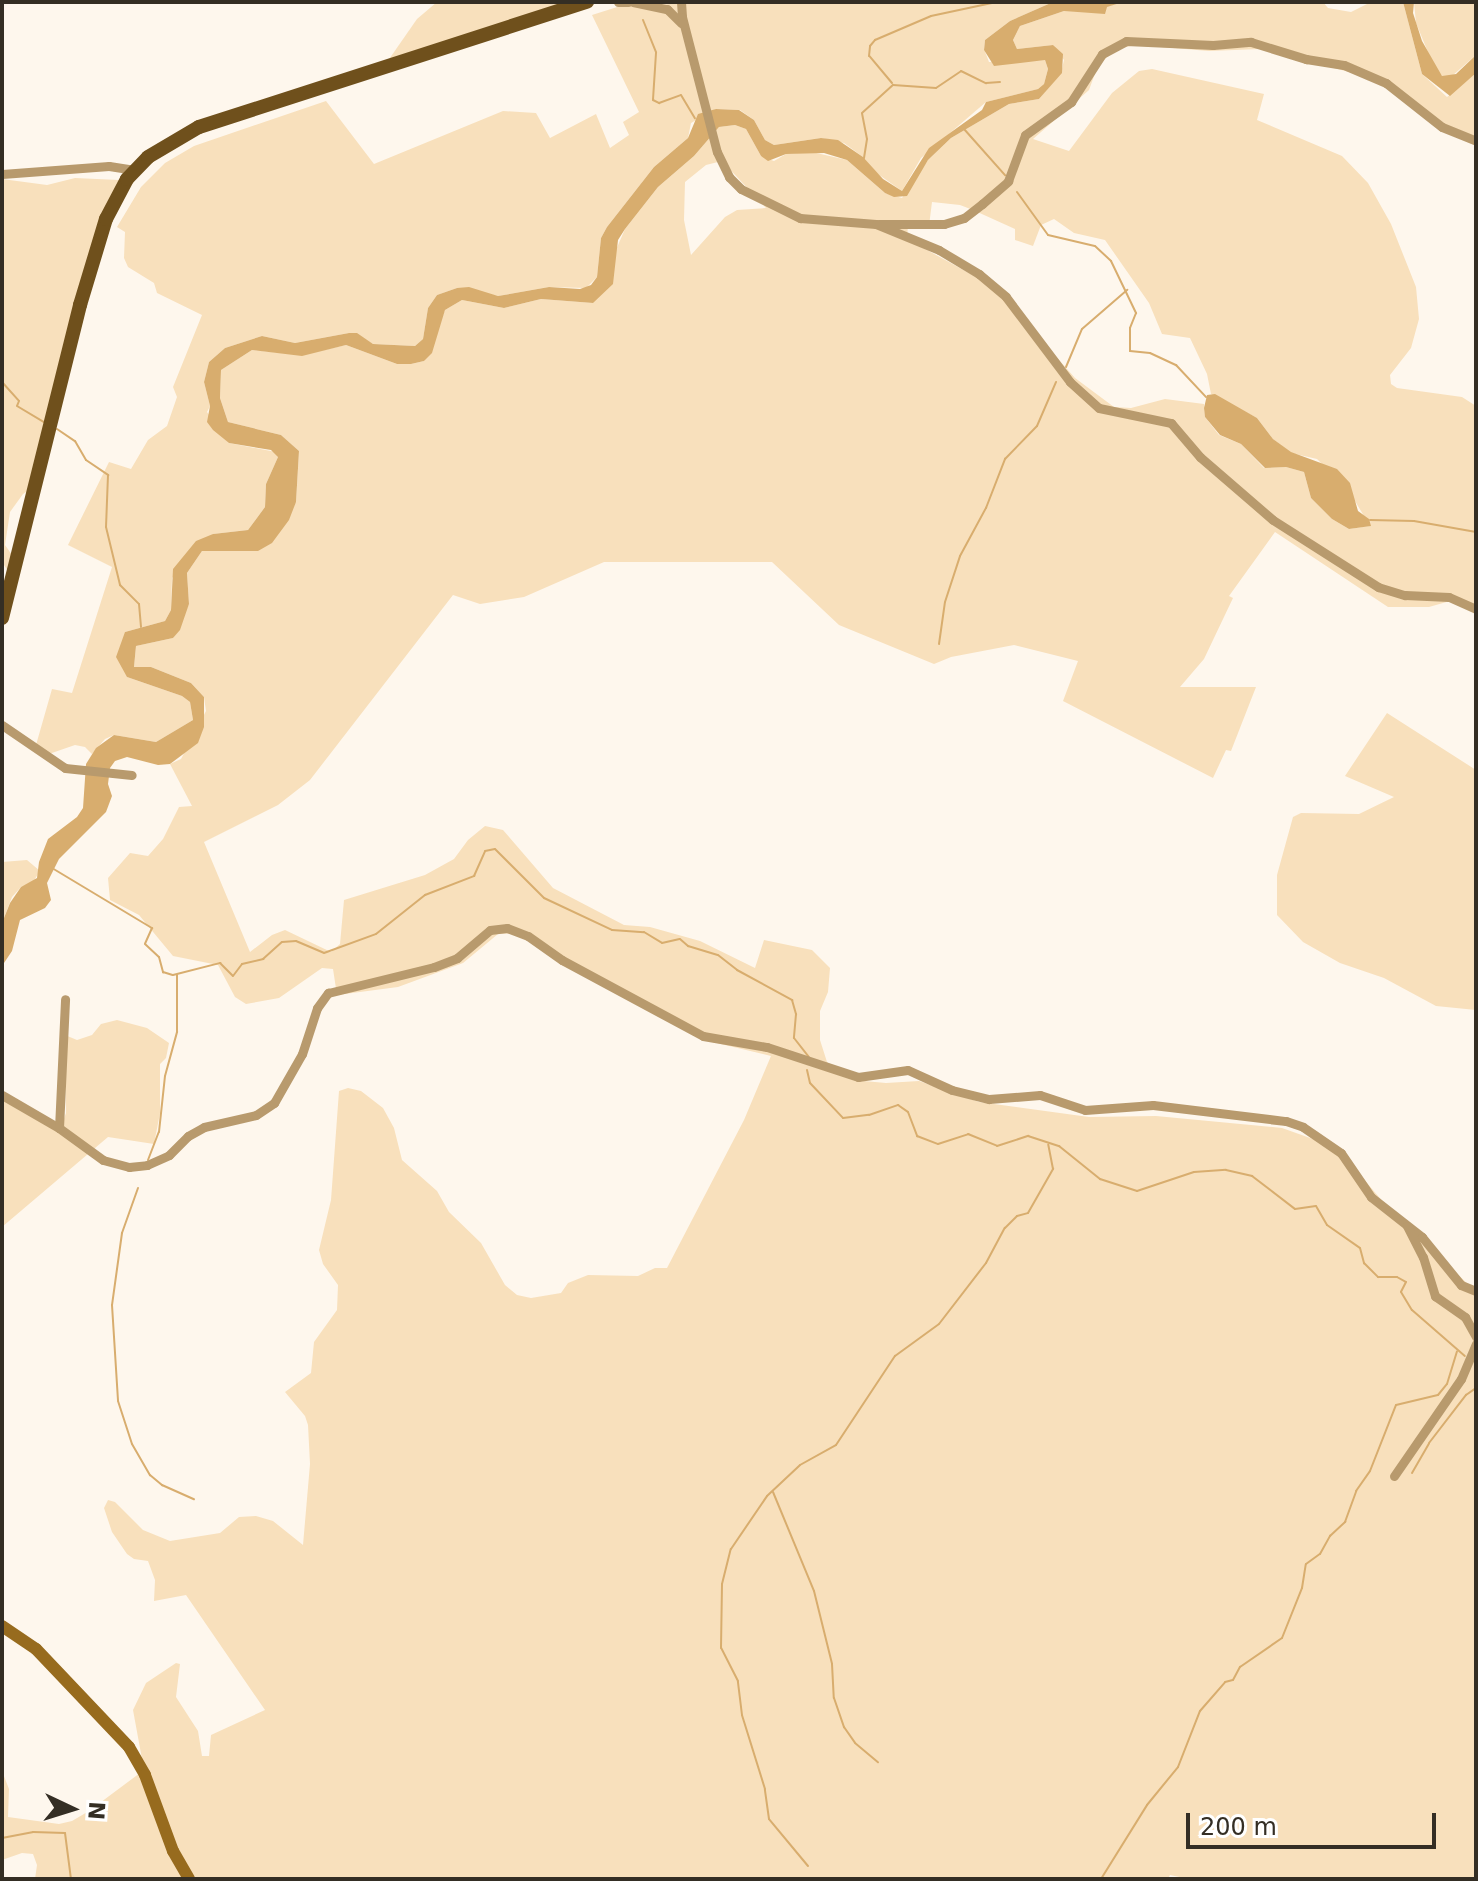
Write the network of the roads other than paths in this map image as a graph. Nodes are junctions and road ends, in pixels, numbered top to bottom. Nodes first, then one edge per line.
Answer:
1 (587, 2) edge
2 (618, 2) edge
3 (630, 2) edge
4 (681, 2) edge
5 (685, 29) junction
6 (1476, 141) edge
7 (135, 170) junction
8 (2, 174) edge
9 (876, 224) junction
10 (1476, 609) edge
11 (2, 618) edge
12 (2, 725) edge
13 (132, 775) dead end
14 (65, 999) dead end
15 (2, 1095) edge
16 (59, 1128) junction
17 (1403, 1220) junction
18 (1476, 1291) edge
19 (1476, 1337) edge
20 (1476, 1344) edge
21 (1394, 1476) dead end
22 (2, 1626) edge
23 (189, 1879) edge

1 - 7 main road
2 - 3 street
3 - 5 street
4 - 5 street
5 - 9 street
6 - 9 street
7 - 8 street
7 - 11 main road
9 - 10 street
12 - 13 street
14 - 16 street
15 - 16 street
16 - 17 street
17 - 18 street
17 - 19 street
20 - 21 street
22 - 23 street

